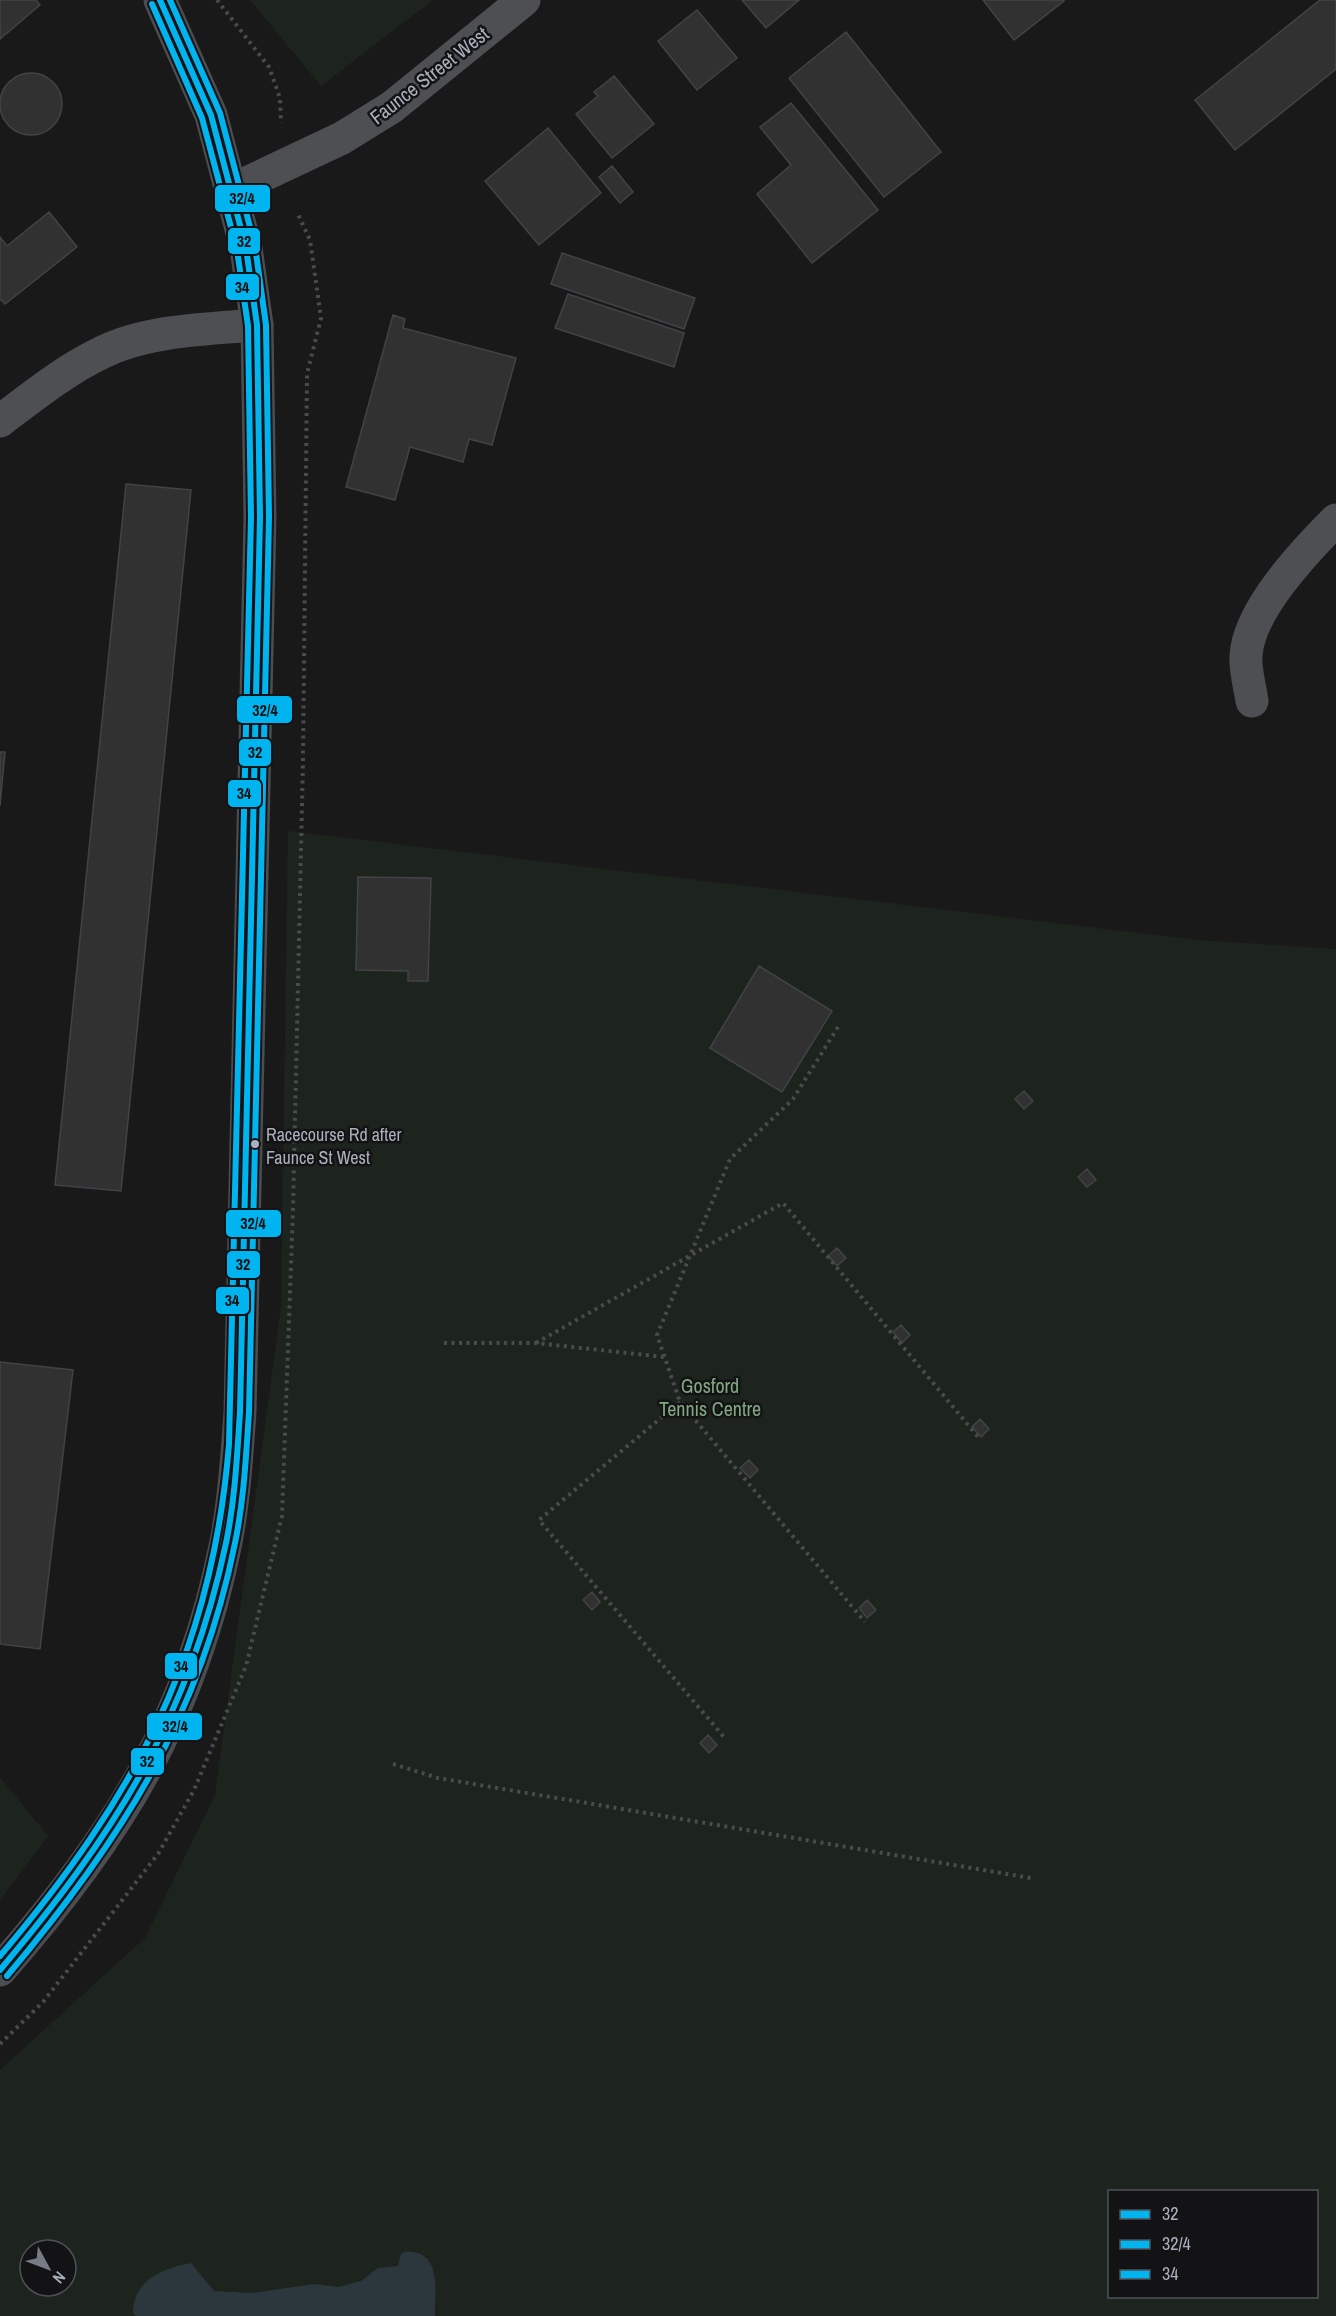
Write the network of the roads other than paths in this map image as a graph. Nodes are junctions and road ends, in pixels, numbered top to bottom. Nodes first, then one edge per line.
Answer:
1 (160, 0) edge
2 (524, 0) edge
3 (232, 190) junction
4 (257, 325) junction
5 (0, 421) edge
6 (1336, 520) edge
7 (1252, 701) dead end
8 (0, 1970) edge

1 - 3 main road
2 - 3 street, Faunce Street West
3 - 4 main road
4 - 5 street
4 - 8 main road
6 - 7 street

